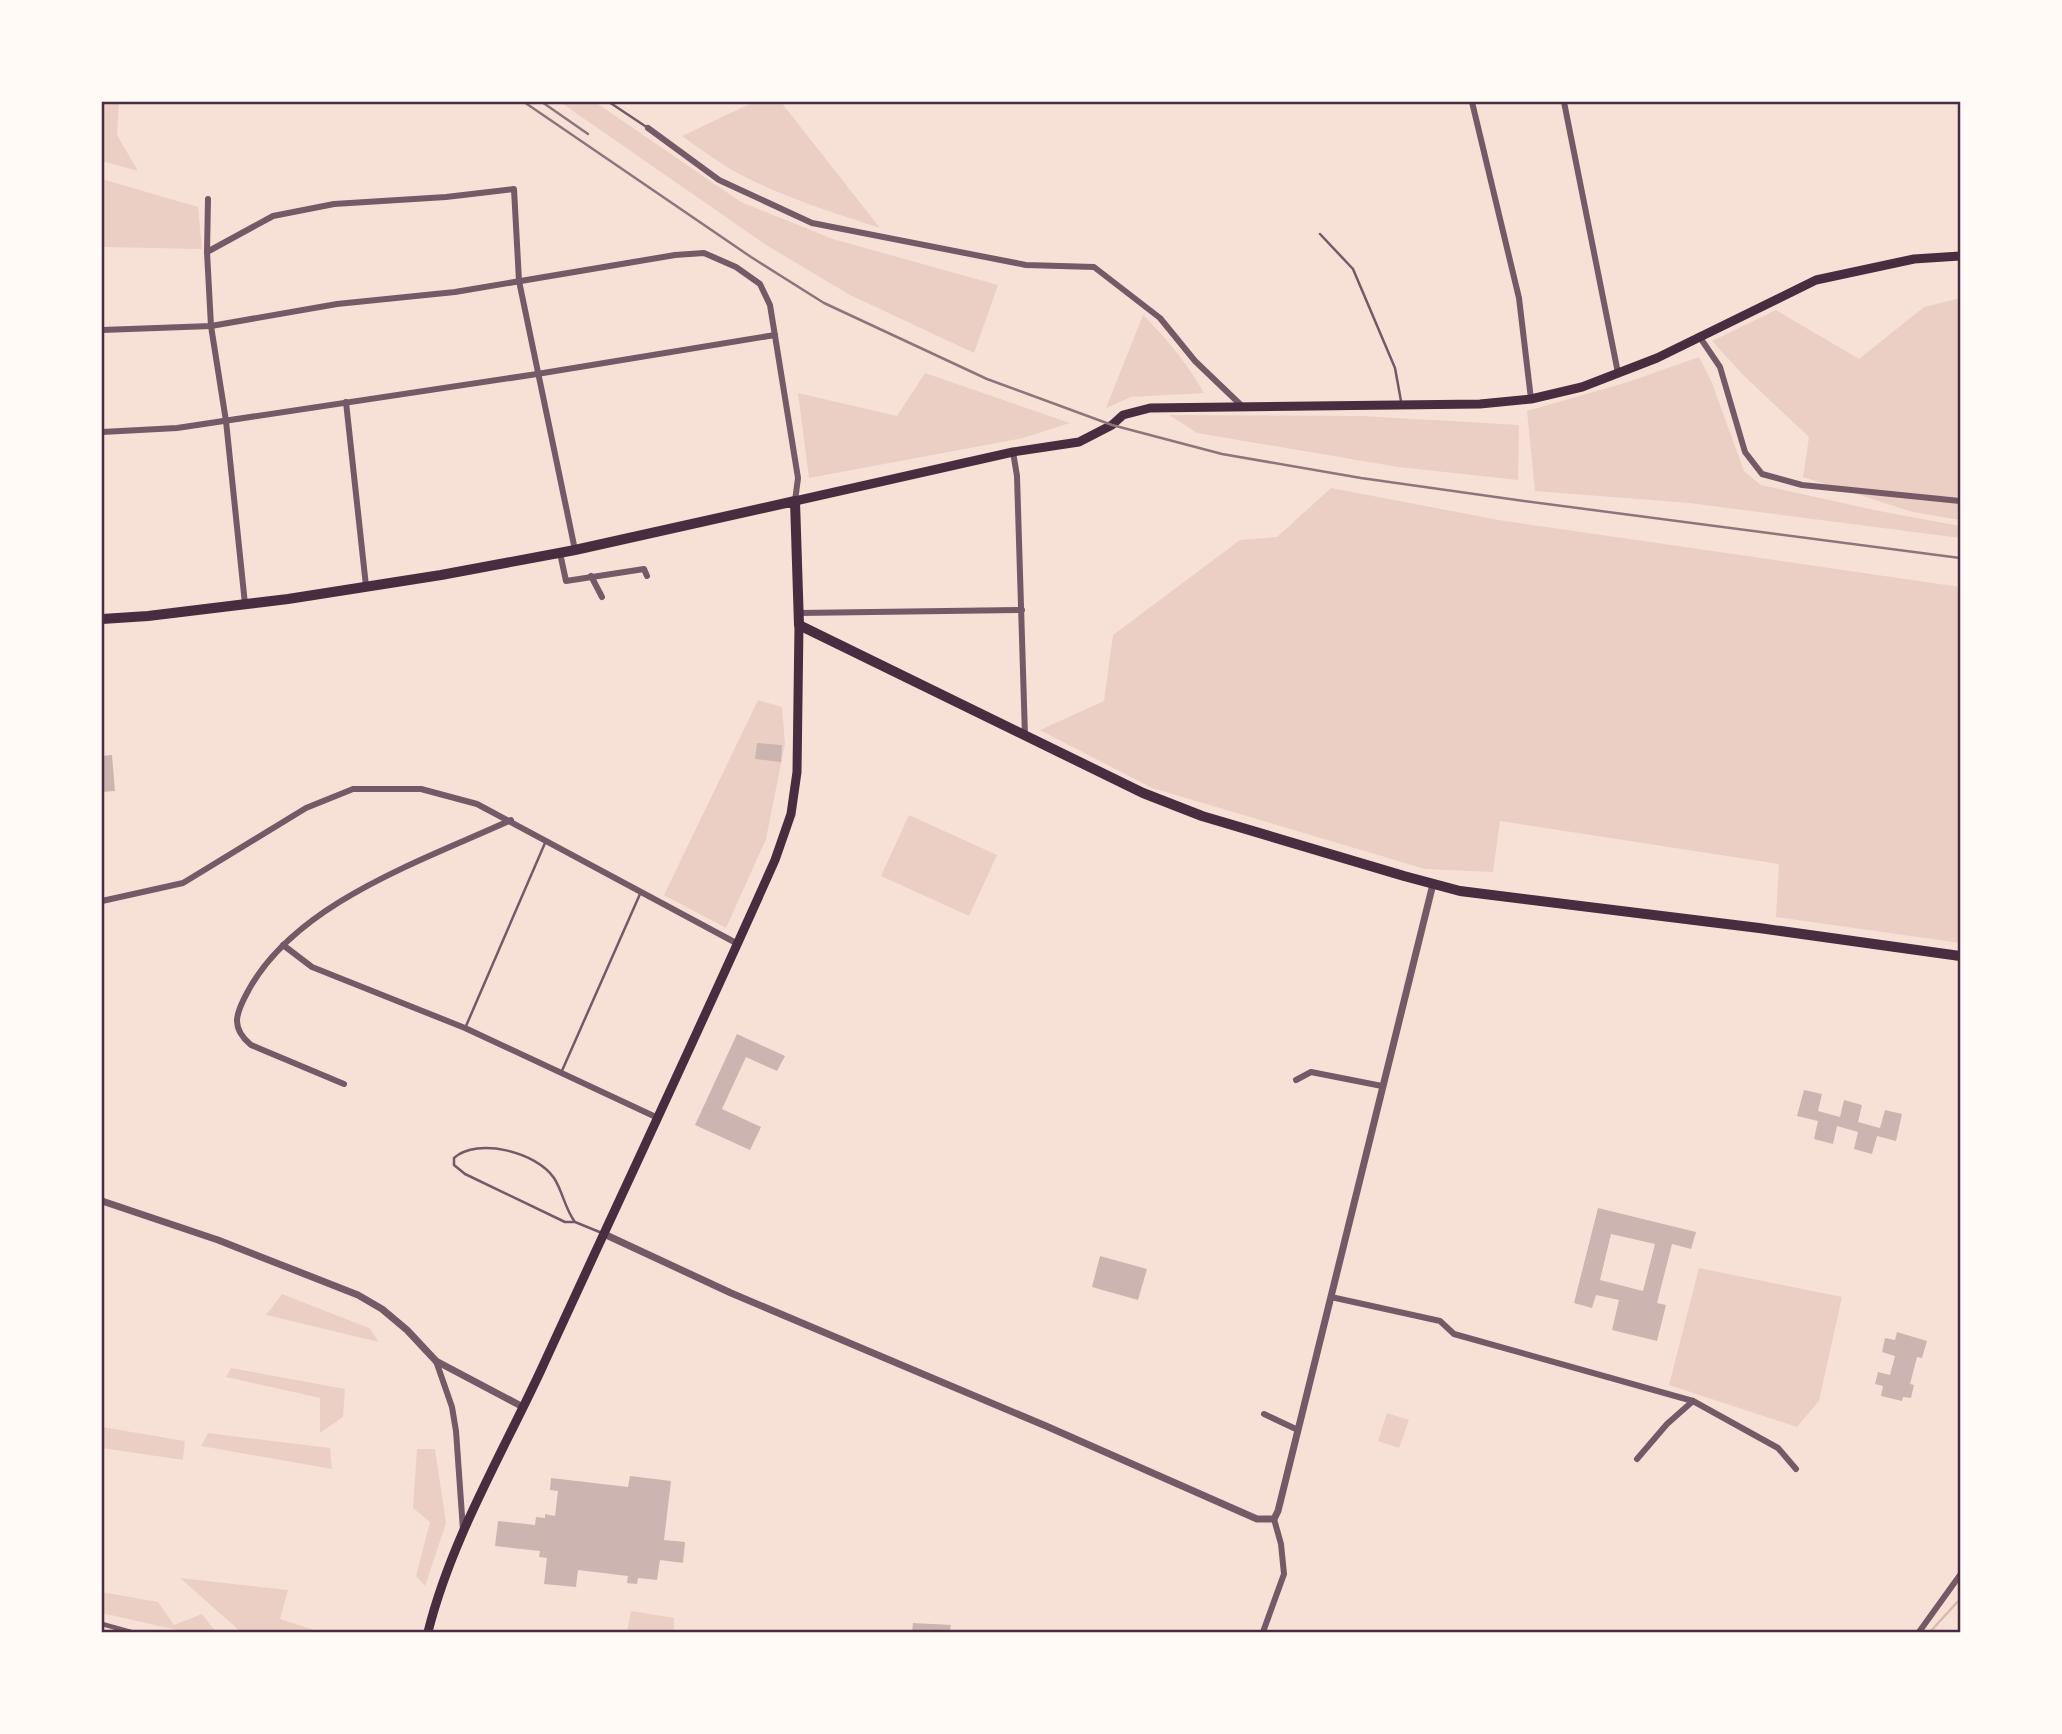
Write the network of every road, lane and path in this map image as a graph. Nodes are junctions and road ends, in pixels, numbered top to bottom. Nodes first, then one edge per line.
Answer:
1 (609, 102) edge
2 (1472, 102) edge
3 (1564, 102) edge
4 (648, 128) joint
5 (208, 200) dead end
6 (1320, 234) dead end
7 (207, 252) junction
8 (1961, 256) edge
9 (519, 281) junction
10 (211, 326) junction
11 (102, 330) edge
12 (775, 335) junction
13 (1699, 336) junction
14 (1618, 373) junction
15 (537, 374) junction
16 (1531, 398) junction
17 (346, 402) junction
18 (1402, 405) junction
19 (1244, 408) junction
20 (226, 421) junction
21 (102, 432) edge
22 (1013, 452) junction
23 (795, 501) junction
24 (1961, 501) edge
25 (575, 550) junction
26 (560, 553) junction
27 (591, 576) junction
28 (648, 576) dead end
29 (366, 586) junction
30 (602, 597) dead end
31 (245, 604) junction
32 (1022, 610) junction
33 (799, 613) junction
34 (102, 619) edge
35 (799, 625) junction
36 (1025, 736) junction
37 (511, 820) junction
38 (546, 840) junction
39 (1433, 884) junction
40 (641, 892) junction
41 (102, 901) edge
42 (738, 944) junction
43 (283, 946) junction
44 (1961, 956) edge
45 (465, 1028) junction
46 (561, 1073) junction
47 (1296, 1080) dead end
48 (344, 1084) dead end
49 (1382, 1086) junction
50 (658, 1118) junction
51 (102, 1201) edge
52 (575, 1222) junction
53 (604, 1234) junction
54 (1331, 1297) junction
55 (436, 1361) junction
56 (1693, 1401) junction
57 (523, 1407) junction
58 (1264, 1414) dead end
59 (1298, 1430) junction
60 (1637, 1459) dead end
61 (1796, 1469) dead end
62 (1274, 1519) junction
63 (463, 1530) junction
64 (1961, 1575) edge
65 (102, 1624) edge
66 (131, 1633) edge
67 (428, 1633) edge
68 (1263, 1633) edge
69 (1919, 1633) edge

1 - 4 lane
2 - 16 street
3 - 14 street
4 - 19 street
5 - 7 street
6 - 18 lane
7 - 9 street
7 - 10 street
8 - 13 main road
9 - 10 street
9 - 12 street
9 - 15 street
10 - 11 street
10 - 20 street
12 - 15 street
12 - 23 street
13 - 14 main road
13 - 24 street
14 - 16 main road
15 - 17 street
15 - 25 street
16 - 18 main road
17 - 20 street
17 - 29 street
18 - 19 main road
19 - 22 main road
20 - 21 street
20 - 31 street
22 - 23 main road
22 - 32 street
23 - 25 main road
23 - 33 main road
25 - 26 main road
26 - 27 street
26 - 29 main road
27 - 28 street
27 - 30 street
29 - 31 main road
31 - 34 main road
32 - 33 street
32 - 36 street
33 - 35 main road
35 - 36 main road
35 - 42 main road
36 - 39 main road
37 - 38 street
37 - 41 street
37 - 43 street
38 - 40 street
38 - 45 lane
39 - 44 main road
39 - 49 street
40 - 42 street
40 - 46 lane
42 - 50 main road
43 - 45 street
43 - 48 street
45 - 46 street
46 - 50 street
47 - 49 street
49 - 54 street
50 - 53 main road
51 - 55 street
52 - 52 lane
52 - 53 lane
53 - 57 main road
53 - 62 street
54 - 56 street
54 - 59 street
55 - 57 street
55 - 63 street
56 - 60 street
56 - 61 street
57 - 63 main road
58 - 59 street
59 - 62 street
62 - 68 street
63 - 67 main road
64 - 69 street
65 - 66 street

